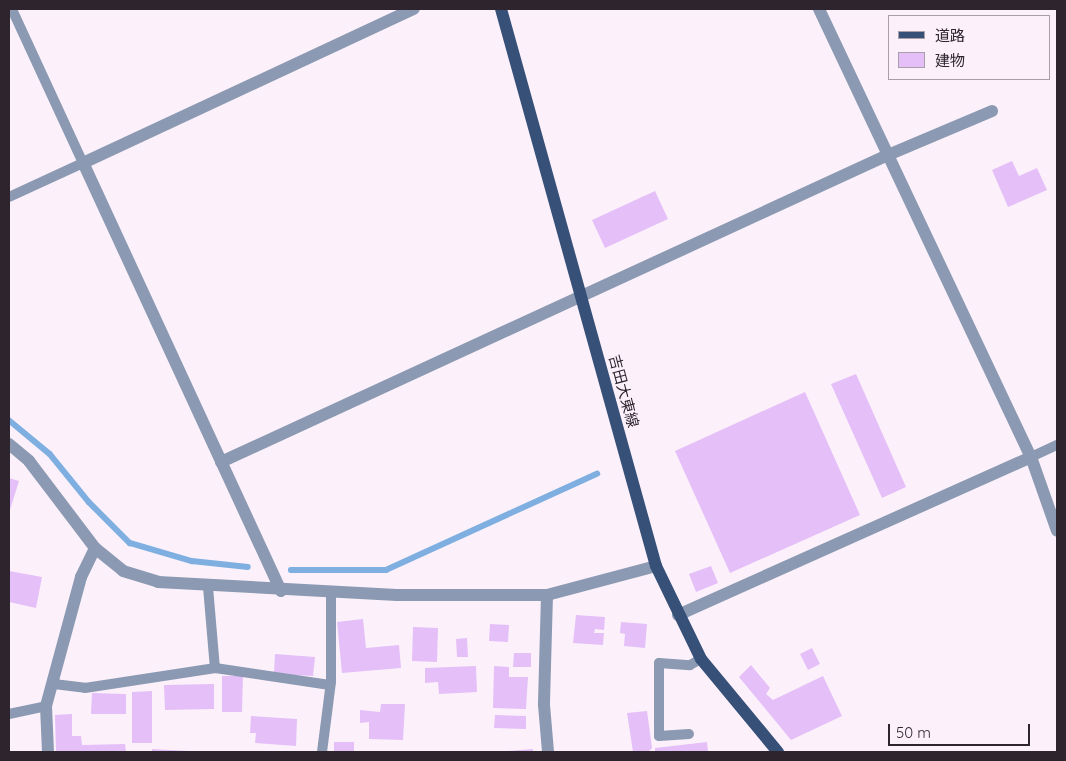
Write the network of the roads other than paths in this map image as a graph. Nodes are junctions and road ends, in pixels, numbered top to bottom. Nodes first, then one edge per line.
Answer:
1 (12, 9) edge
2 (414, 9) edge
3 (501, 9) edge
4 (819, 9) edge
5 (992, 111) dead end
6 (888, 155) junction
7 (83, 163) junction
8 (9, 198) edge
9 (582, 298) junction
10 (9, 444) edge
11 (1057, 445) edge
12 (1031, 456) junction
13 (221, 462) junction
14 (1057, 531) edge
15 (95, 548) junction
16 (656, 566) junction
17 (208, 587) junction
18 (281, 590) junction
19 (331, 592) junction
20 (547, 595) junction
21 (678, 616) junction
22 (701, 659) junction
23 (215, 668) junction
24 (54, 684) junction
25 (330, 685) junction
26 (46, 706) junction
27 (9, 714) edge
28 (689, 734) dead end
29 (48, 752) edge
30 (322, 752) edge
31 (548, 752) edge
32 (778, 752) edge

1 - 7 lane
2 - 7 street
3 - 9 main road, 吉田大東線
4 - 6 street
5 - 6 street
6 - 9 street
6 - 12 street
7 - 8 lane
7 - 13 street
9 - 13 street
9 - 16 main road, 吉田大東線
10 - 15 street
11 - 12 lane
12 - 14 street
12 - 21 street
13 - 18 street
15 - 17 street
15 - 24 street
16 - 20 street
16 - 21 main road, 吉田大東線
17 - 18 street
17 - 23 lane
18 - 19 street
19 - 20 street
19 - 25 lane
20 - 31 street
21 - 22 main road, 吉田大東線
22 - 28 lane
22 - 32 main road, 吉田大東線
23 - 24 lane
23 - 25 lane
24 - 26 street
25 - 30 lane
26 - 27 lane
26 - 29 street

